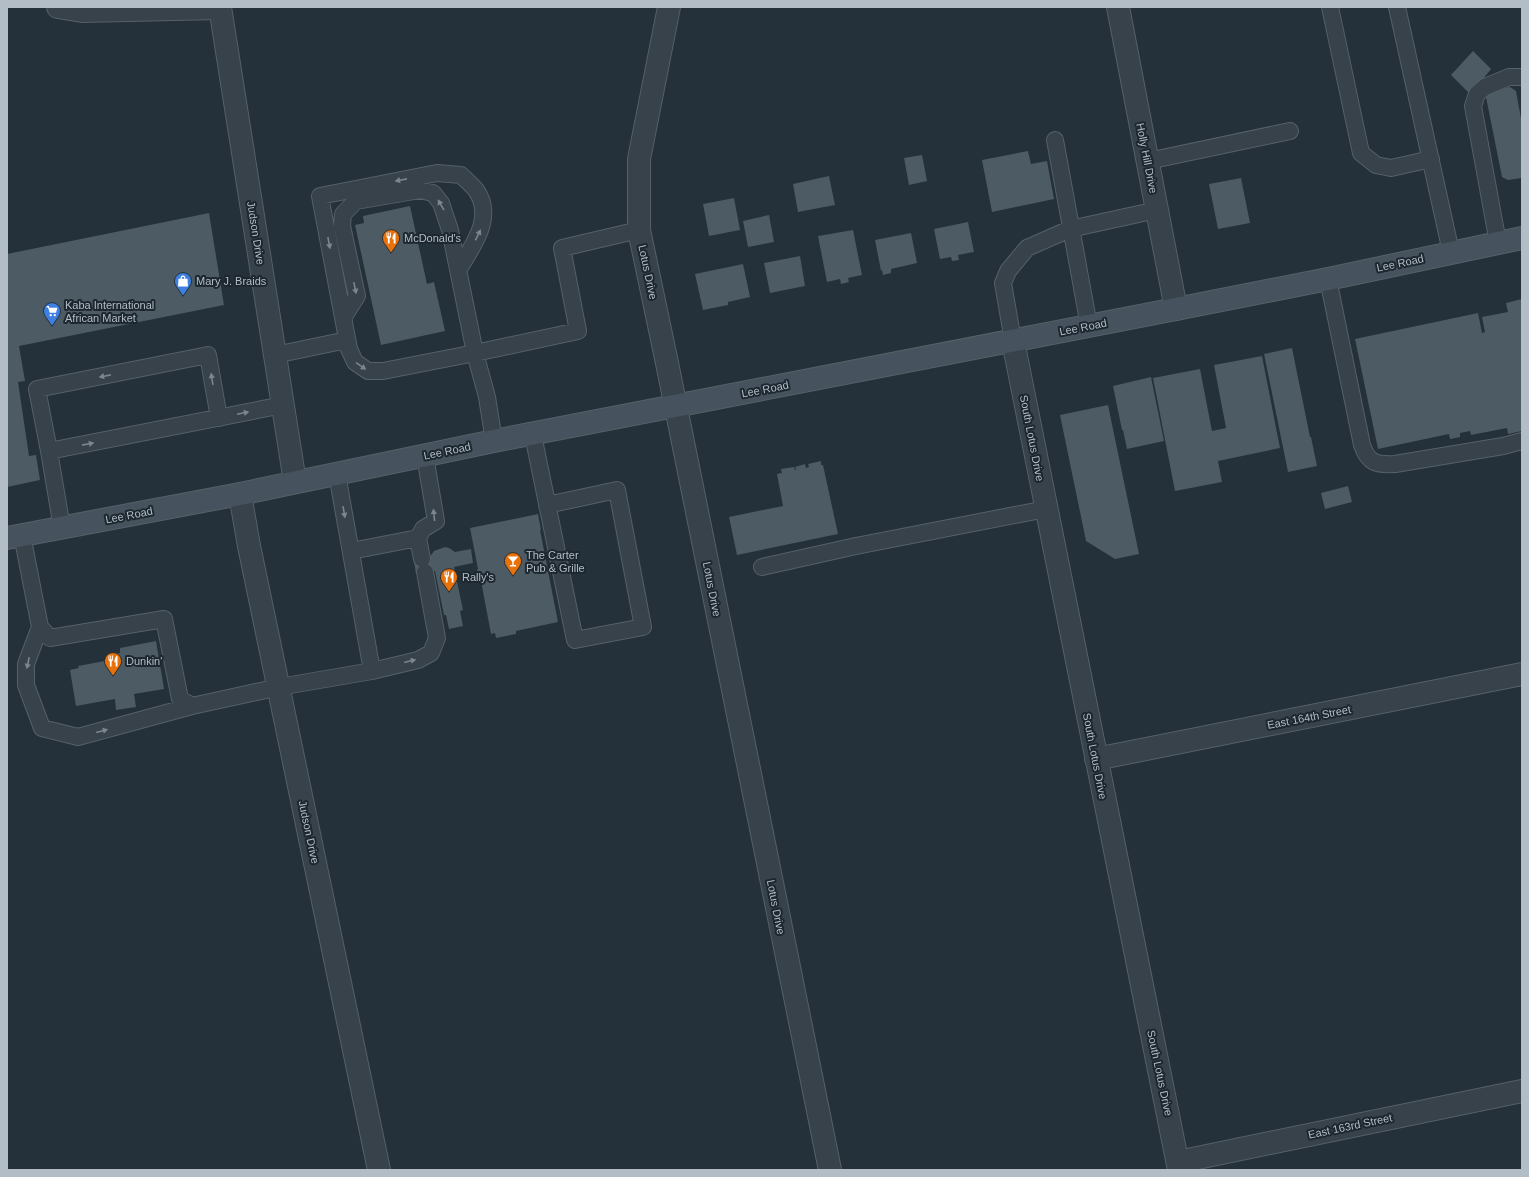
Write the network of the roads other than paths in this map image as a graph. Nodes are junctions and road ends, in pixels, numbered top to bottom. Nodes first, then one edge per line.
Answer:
1 (58, 7) edge
2 (220, 7) edge
3 (669, 7) edge
4 (1118, 7) edge
5 (1330, 7) edge
6 (1397, 7) edge
7 (1522, 77) edge
8 (1290, 131) dead end
9 (1054, 140) dead end
10 (1431, 159) junction
11 (1148, 161) junction
12 (1157, 210) junction
13 (1070, 229) junction
14 (639, 230) junction
15 (1522, 238) edge
16 (1498, 243) junction
17 (1451, 252) junction
18 (459, 269) junction
19 (1328, 279) junction
20 (1176, 309) junction
21 (343, 318) junction
22 (1089, 326) junction
23 (347, 340) junction
24 (1012, 341) junction
25 (475, 353) junction
26 (275, 355) junction
27 (283, 405) junction
28 (675, 406) junction
29 (219, 418) junction
30 (533, 435) junction
31 (494, 441) junction
32 (1522, 441) edge
33 (49, 451) junction
34 (425, 456) junction
35 (337, 474) junction
36 (295, 482) junction
37 (240, 494) junction
38 (547, 505) junction
39 (1046, 509) junction
40 (62, 528) junction
41 (15, 537) edge
42 (418, 538) junction
43 (351, 551) junction
44 (762, 567) dead end
45 (40, 627) junction
46 (372, 671) junction
47 (1522, 674) edge
48 (278, 687) junction
49 (192, 706) junction
50 (1096, 759) junction
51 (1522, 1091) edge
52 (1179, 1166) edge
53 (378, 1170) edge
54 (830, 1170) edge

1 - 2 street
2 - 26 street, Judson Drive
3 - 14 street, Lotus Drive
4 - 11 street, Holly Hill Drive
5 - 10 lane
6 - 10 lane
7 - 16 lane
8 - 11 lane
9 - 13 lane
10 - 17 lane
11 - 12 street, Holly Hill Drive
12 - 13 lane
12 - 20 street, Holly Hill Drive
13 - 22 lane
13 - 24 lane
14 - 25 lane
14 - 28 street, Lotus Drive
15 - 16 main road, Lee Road
16 - 17 main road, Lee Road
17 - 19 main road, Lee Road
18 -> 21 lane
18 -> 21 lane
18 - 25 lane
19 - 20 main road, Lee Road
19 - 32 lane
20 - 22 main road, Lee Road
21 - 23 lane
22 - 24 main road, Lee Road
23 -> 25 lane
23 - 26 lane
24 - 28 main road, Lee Road
24 - 39 street, South Lotus Drive
25 - 31 lane
26 - 27 street, Judson Drive
29 -> 27 lane
27 - 36 street, Judson Drive
28 - 30 main road, Lee Road
28 - 54 street, Lotus Drive
33 -> 29 lane
29 -> 33 lane
30 - 31 main road, Lee Road
30 - 38 lane
31 - 34 main road, Lee Road
33 - 40 lane
34 - 35 main road, Lee Road
42 -> 34 lane
35 - 36 main road, Lee Road
35 -> 43 lane
36 - 37 main road, Lee Road
37 - 40 main road, Lee Road
37 - 48 street, Judson Drive
38 - 38 lane
39 - 44 lane
39 - 50 street, South Lotus Drive
40 - 41 main road, Lee Road
41 - 45 lane
42 - 43 lane
46 -> 42 lane
43 - 46 lane
45 - 49 lane
45 -> 49 lane
46 - 48 lane
47 - 50 street, East 164th Street
48 - 49 lane
48 - 53 street, Judson Drive
50 - 52 street, South Lotus Drive
51 - 52 street, East 163rd Street

